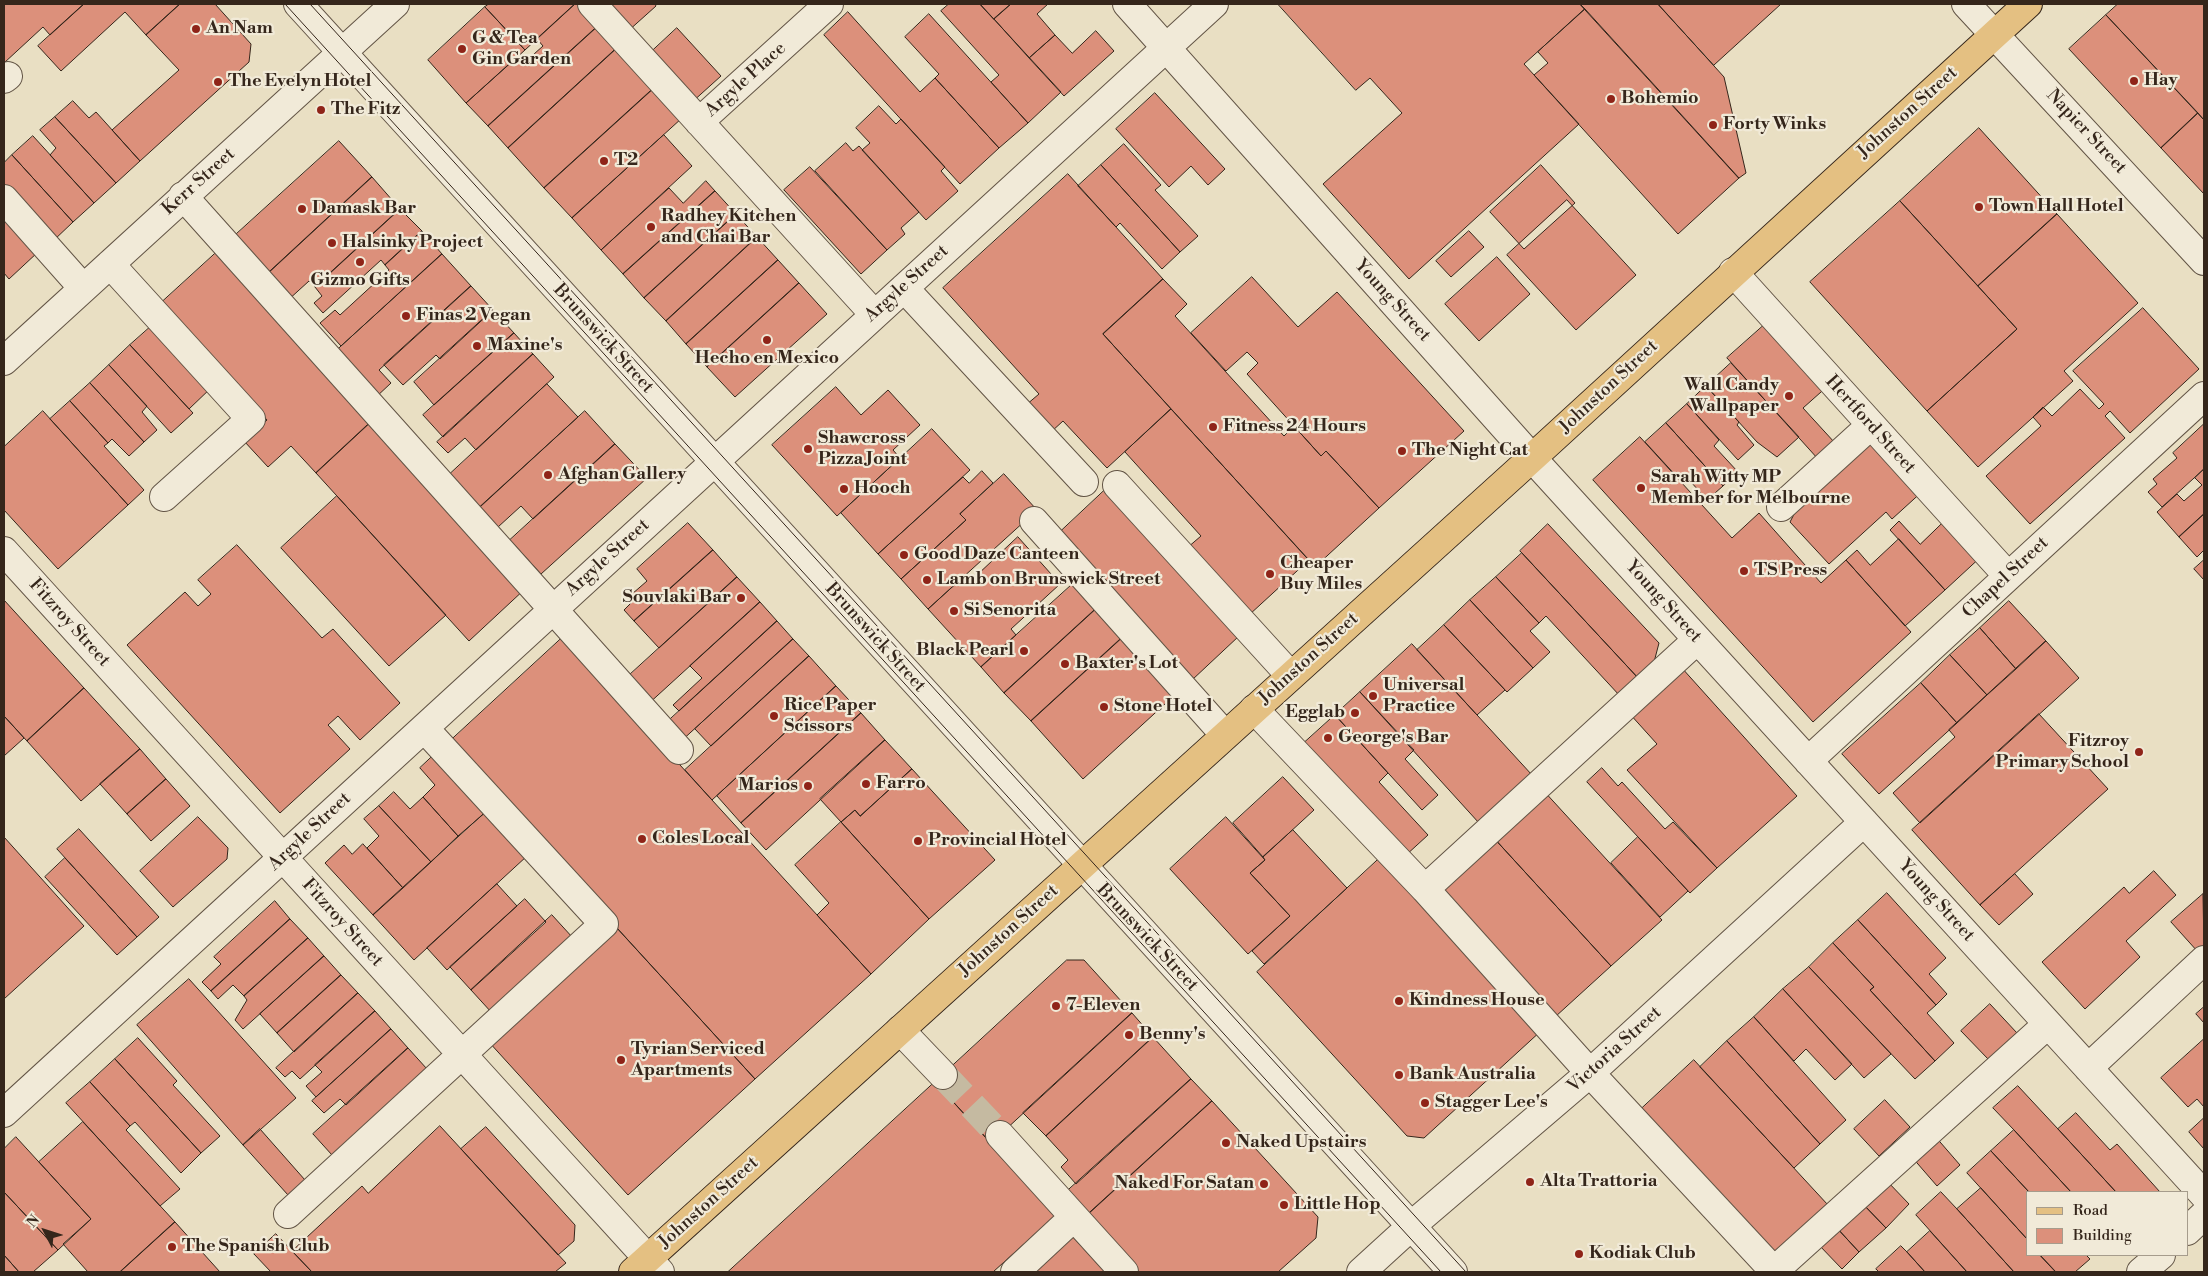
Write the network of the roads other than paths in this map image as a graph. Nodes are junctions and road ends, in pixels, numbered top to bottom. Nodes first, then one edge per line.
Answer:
1 (298, 4) edge
2 (395, 4) edge
3 (592, 4) edge
4 (829, 4) edge
5 (1128, 4) edge
6 (1214, 4) edge
7 (1966, 4) edge
8 (2028, 4) edge
9 (1995, 34) junction
10 (1166, 48) junction
11 (342, 52) junction
12 (699, 122) junction
13 (184, 196) junction
14 (4, 199) edge
15 (2204, 261) edge
16 (110, 264) junction
17 (1733, 272) junction
18 (83, 288) junction
19 (904, 288) junction
20 (874, 314) junction
21 (4, 361) edge
22 (2204, 396) edge
23 (1870, 426) junction
24 (1532, 458) junction
25 (715, 461) junction
26 (1084, 482) dead end
27 (1117, 485) dead end
28 (164, 497) dead end
29 (1781, 507) dead end
30 (1034, 521) dead end
31 (4, 552) edge
32 (2008, 576) junction
33 (553, 608) junction
34 (1697, 640) junction
35 (1290, 676) junction
36 (1254, 709) junction
37 (424, 728) junction
38 (1225, 735) junction
39 (680, 750) dead end
40 (1808, 761) junction
41 (1864, 822) junction
42 (282, 858) junction
43 (1081, 866) junction
44 (1425, 889) junction
45 (2204, 960) edge
46 (2048, 1024) junction
47 (900, 1030) junction
48 (462, 1055) junction
49 (2088, 1068) junction
50 (1590, 1073) junction
51 (943, 1075) tunnel mouth
52 (4, 1113) edge
53 (1000, 1135) tunnel mouth
54 (2204, 1195) edge
55 (288, 1214) dead end
56 (2204, 1215) edge
57 (1074, 1217) junction
58 (1411, 1226) junction
59 (2188, 1230) edge
60 (2160, 1256) edge
61 (647, 1268) edge
62 (1015, 1272) edge
63 (1124, 1272) edge
64 (1361, 1272) edge
65 (1453, 1272) edge
66 (1775, 1272) edge
67 (2141, 1272) edge

1 - 11 street, Brunswick Street
2 - 11 street, Kerr Street
3 - 12 street
4 - 12 street, Argyle Place
5 - 10 street, Young Street
6 - 10 street, Argyle Street
7 - 9 street, Napier Street
8 - 9 main road, Johnston Street
9 - 15 street, Napier Street
9 - 17 main road, Johnston Street
10 - 19 street, Argyle Street
10 - 24 street, Young Street
11 - 13 street, Kerr Street
11 - 25 street, Brunswick Street
12 - 20 street, Argyle Place
13 - 16 street, Kerr Street
13 - 33 street
14 - 18 street
16 - 18 street, Kerr Street
16 - 28 street
17 - 23 street, Hertford Street
17 - 24 main road, Johnston Street
18 - 21 street, Kerr Street
19 - 20 street, Argyle Street
19 - 26 street
20 - 25 street, Argyle Street
22 - 32 street, Chapel Street
23 - 29 street
23 - 32 street, Hertford Street
24 - 34 street, Young Street
24 - 35 main road, Johnston Street
25 - 33 street, Argyle Street
25 - 43 street, Brunswick Street
27 - 35 street
30 - 38 street
31 - 42 street, Fitzroy Street
32 - 40 street, Chapel Street
33 - 37 street, Argyle Street
33 - 39 street
34 - 40 street, Young Street
34 - 44 street
35 - 36 main road, Johnston Street
36 - 38 main road, Johnston Street
36 - 44 street
37 - 42 street, Argyle Street
37 - 48 street
38 - 43 main road, Johnston Street
40 - 41 street, Young Street
41 - 46 street, Young Street
41 - 50 street, Victoria Street
42 - 48 street, Fitzroy Street
42 - 52 street, Argyle Street
43 - 47 main road, Johnston Street
43 - 58 street, Brunswick Street
44 - 50 street
45 - 49 street
46 - 49 street, Young Street
46 - 66 street
47 - 51 street
47 - 61 main road, Johnston Street
48 - 55 street
48 - 61 street, Fitzroy Street
49 - 54 street, Young Street
50 - 58 street, Victoria Street
50 - 66 street
53 - 57 street
56 - 59 street
57 - 62 street
57 - 63 street
58 - 64 street, Victoria Street
58 - 65 street, Brunswick Street
60 - 67 street

